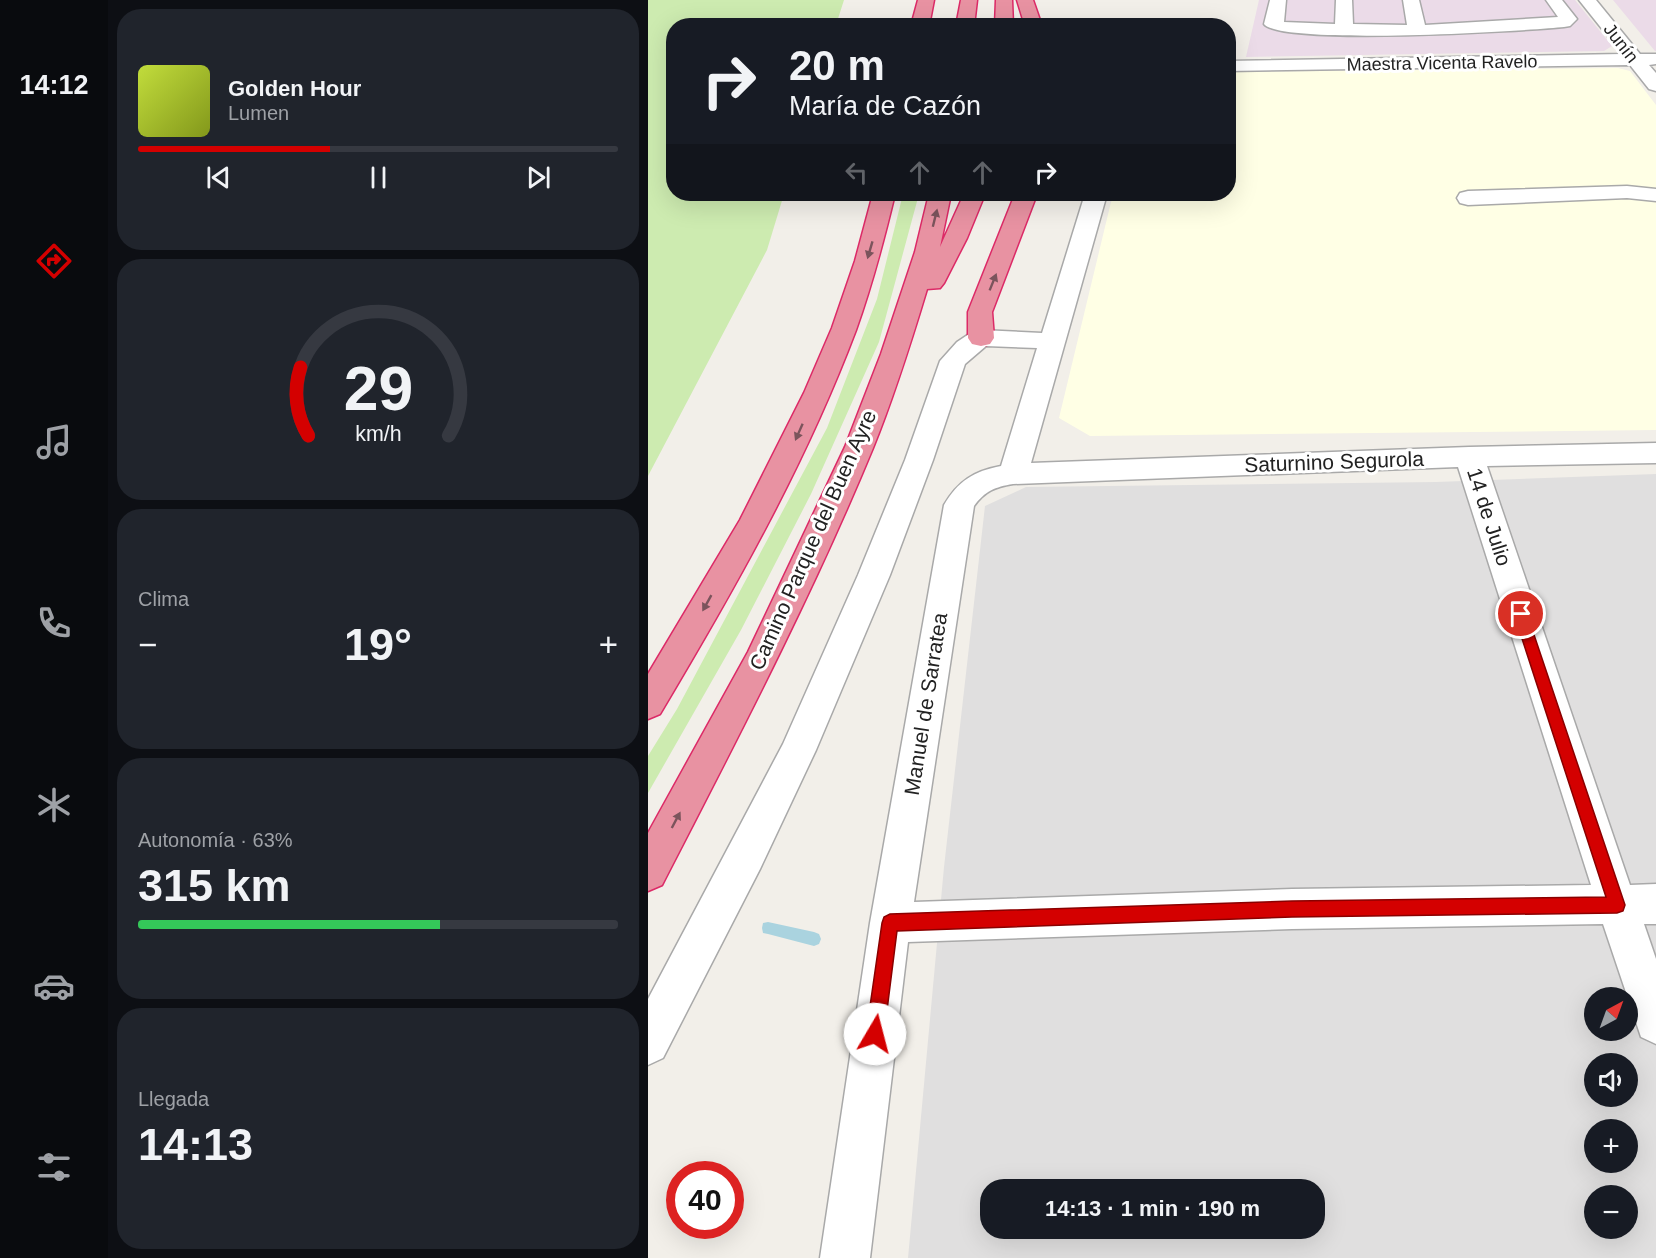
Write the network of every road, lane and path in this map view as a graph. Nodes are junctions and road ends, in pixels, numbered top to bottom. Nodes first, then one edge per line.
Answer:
1 (926, 0) edge
2 (969, 0) edge
3 (1004, 0) edge
4 (1025, 0) edge
5 (1278, 0) edge
6 (1344, 0) edge
7 (1410, 0) edge
8 (1554, 0) edge
9 (1587, 0) edge
10 (1505, 8) dead end
11 (1451, 9) dead end
12 (922, 18) edge
13 (966, 18) edge
14 (1004, 18) edge
15 (1031, 18) edge
16 (1515, 25) junction
17 (1458, 28) junction
18 (1417, 29) junction
19 (1344, 30) junction
20 (1656, 59) edge
21 (1635, 60) junction
22 (1236, 66) edge
23 (1656, 85) edge
24 (1656, 195) edge
25 (1468, 198) dead end
26 (882, 201) edge
27 (938, 201) edge
28 (971, 201) edge
29 (1023, 201) edge
30 (1094, 201) edge
31 (981, 338) junction
32 (1053, 340) junction
33 (894, 354) junction
34 (1656, 453) edge
35 (1469, 457) junction
36 (1013, 474) junction
37 (648, 704) edge
38 (648, 872) edge
39 (1656, 904) edge
40 (1617, 905) junction
41 (890, 923) junction
42 (1656, 1022) edge
43 (648, 1043) edge
44 (845, 1258) edge

1 - 12 highway
2 - 13 highway
3 - 14 highway
4 - 15 highway
5 - 19 street
6 - 19 street
7 - 18 street
8 - 16 street
9 - 21 street, Junín
10 - 16 street
11 - 17 street
16 - 17 street
17 - 18 street
18 - 19 street
20 - 21 street, Maestra Vicenta Ravelo
21 - 22 street, Maestra Vicenta Ravelo
21 - 23 street, Junín
24 - 25 street
26 -> 37 highway
33 -> 27 highway, Camino Parque del Buen Ayre
28 - 33 highway
31 -> 29 highway
30 - 32 street
31 - 32 street
31 - 43 street
32 - 36 street
38 -> 33 highway, Camino Parque del Buen Ayre
34 - 35 street, Saturnino Segurola
35 - 36 street, Saturnino Segurola
35 - 40 street, 14 de Julio
36 - 41 street, Manuel de Sarratea
39 - 40 street
40 - 41 street
40 - 42 street, 14 de Julio
41 - 44 street, Manuel de Sarratea

